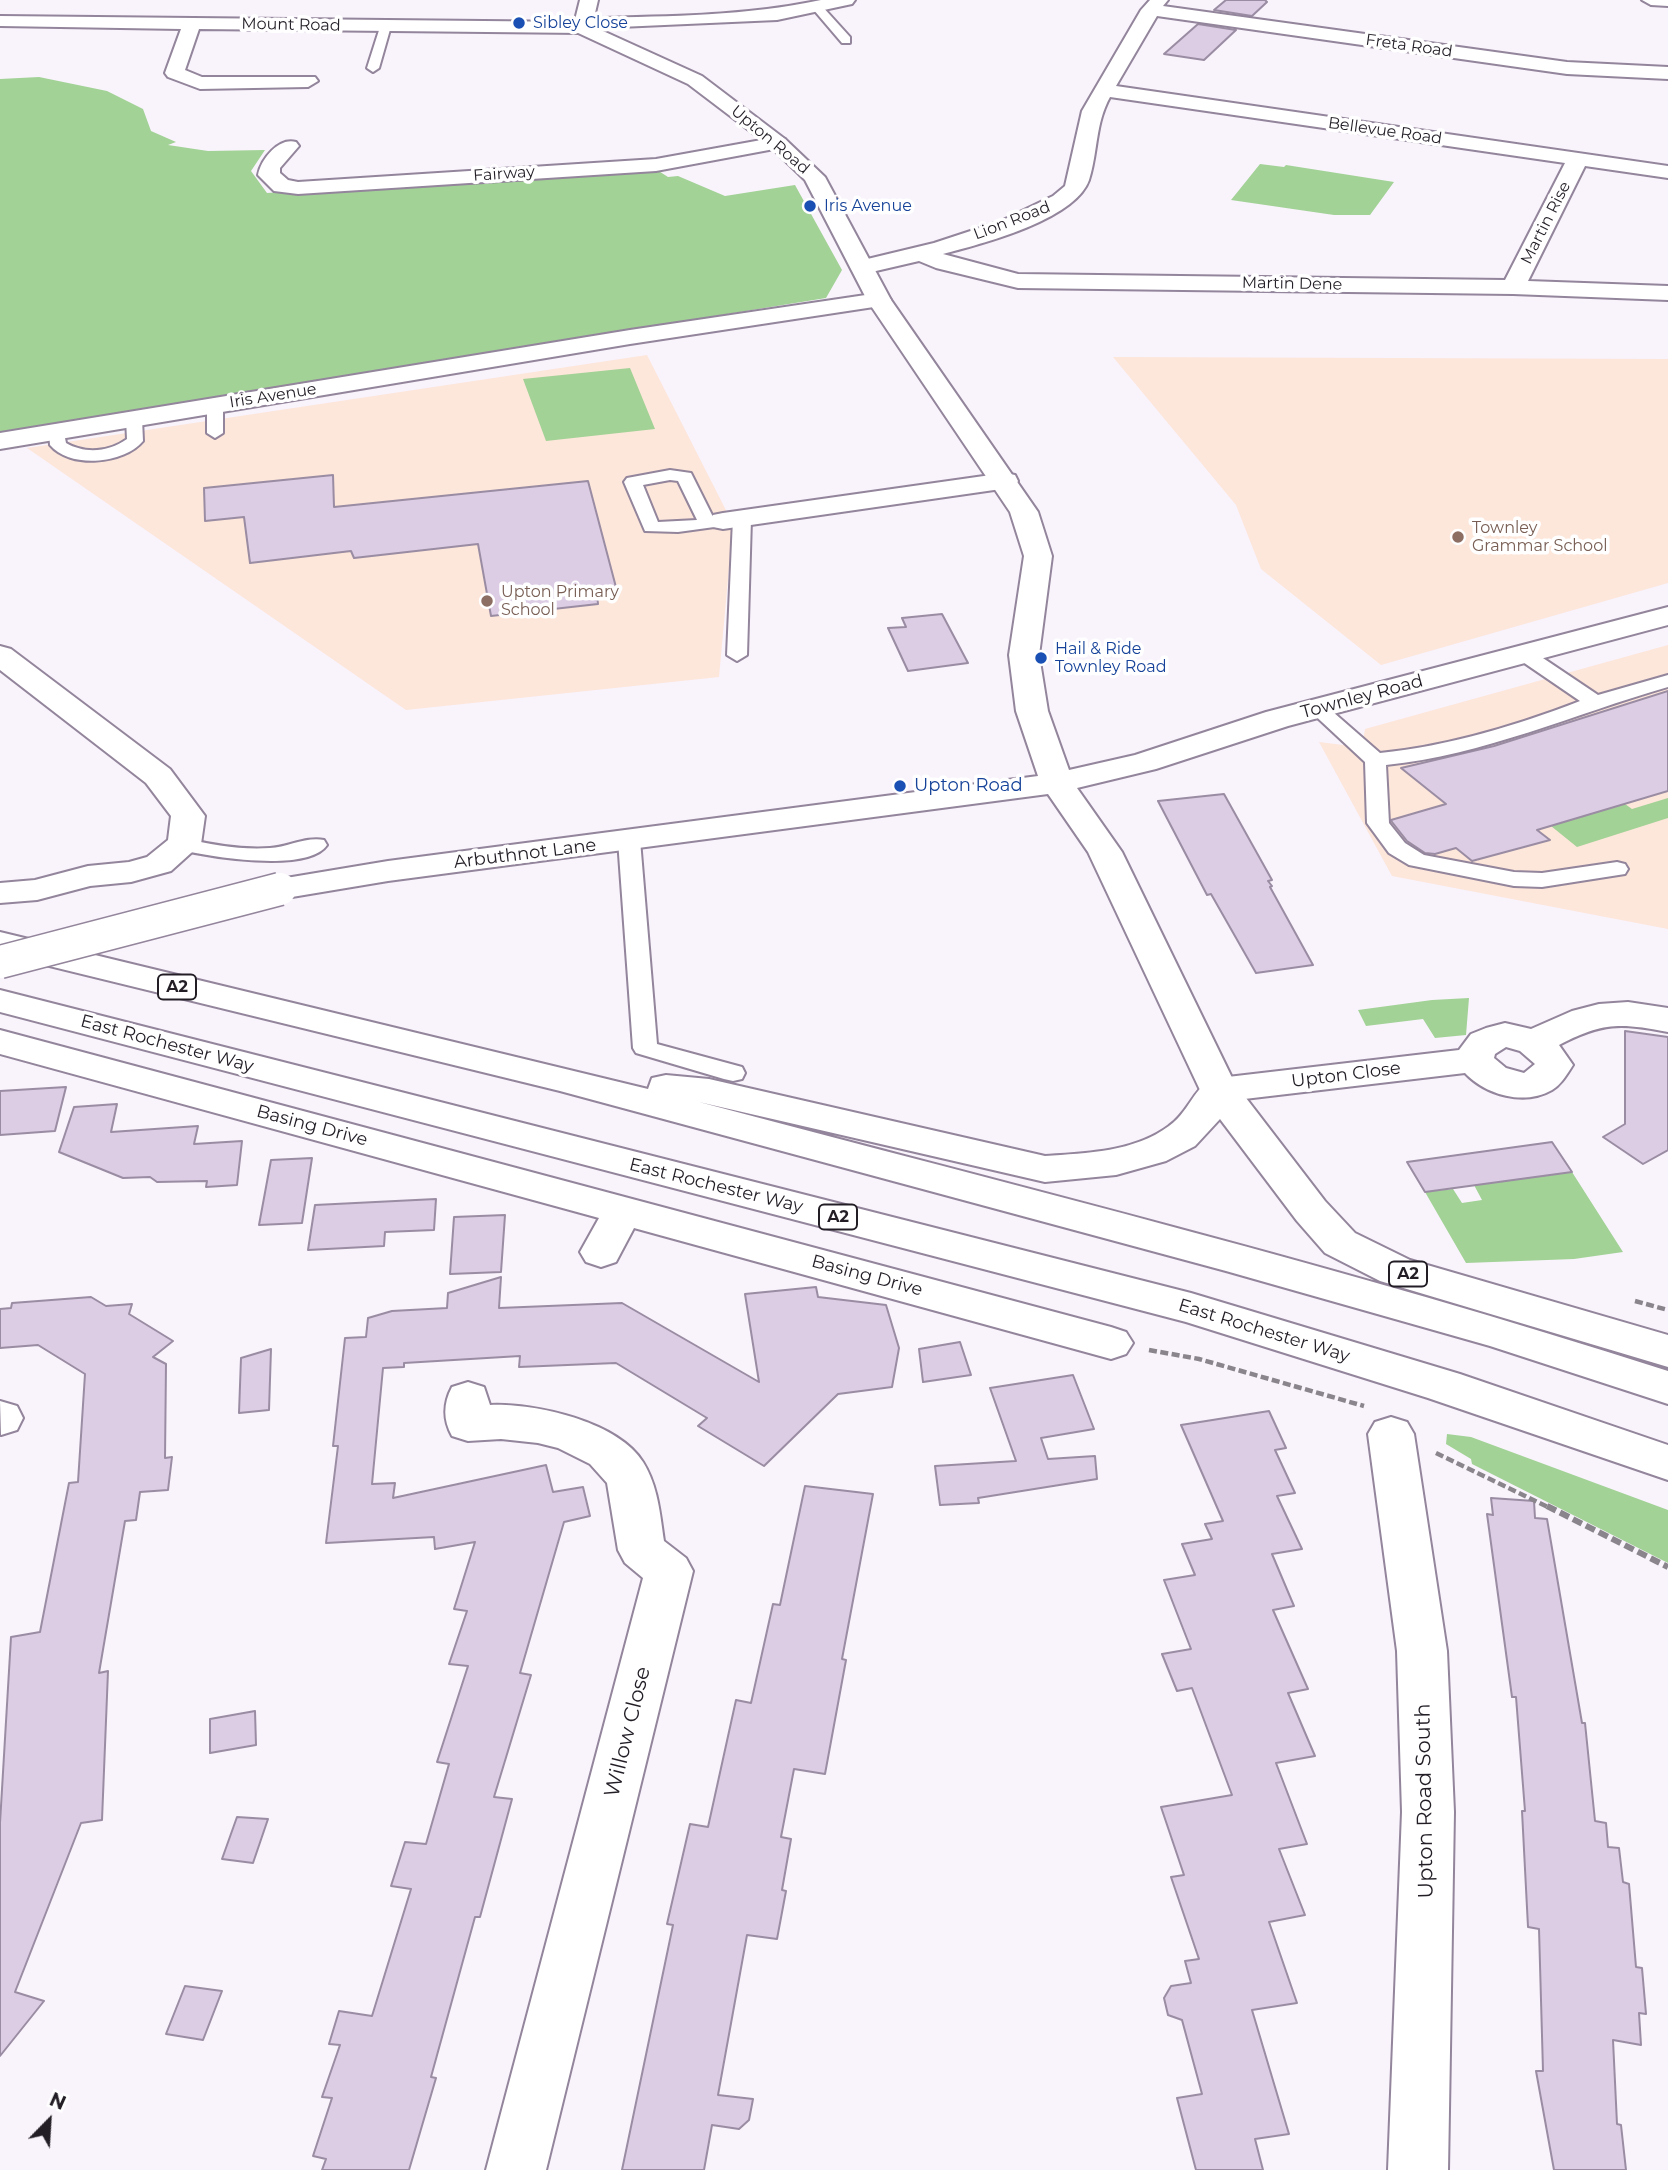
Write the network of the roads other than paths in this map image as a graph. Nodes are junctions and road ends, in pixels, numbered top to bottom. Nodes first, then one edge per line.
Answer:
1 (589, 0) edge
2 (846, 0) edge
3 (1651, 0) edge
4 (1668, 1) edge
5 (19, 3) dead end
6 (1156, 3) edge
7 (817, 7) junction
8 (0, 8) edge
9 (383, 20) junction
10 (0, 21) edge
11 (192, 24) junction
12 (582, 28) junction
13 (846, 40) dead end
14 (373, 68) dead end
15 (1668, 73) edge
16 (308, 81) dead end
17 (1103, 90) junction
18 (778, 143) junction
19 (289, 146) dead end
20 (1578, 159) junction
21 (1668, 172) edge
22 (921, 253) junction
23 (863, 267) junction
24 (1513, 287) junction
25 (1668, 293) edge
26 (879, 300) junction
27 (215, 405) junction
28 (215, 433) dead end
29 (0, 441) edge
30 (1005, 481) junction
31 (724, 521) joint
32 (1668, 616) edge
33 (1524, 654) junction
34 (0, 655) edge
35 (737, 655) dead end
36 (1668, 681) edge
37 (1595, 702) junction
38 (1318, 709) junction
39 (1375, 760) junction
40 (1057, 783) junction
41 (629, 840) junction
42 (184, 844) junction
43 (316, 845) dead end
44 (1617, 869) dead end
45 (0, 892) edge
46 (0, 943) edge
47 (0, 962) edge
48 (0, 1001) edge
49 (1662, 1016) edge
50 (0, 1042) edge
51 (733, 1073) dead end
52 (563, 1079) junction
53 (1219, 1090) junction
54 (624, 1209) junction
55 (601, 1252) dead end
56 (1111, 1343) road end
57 (1668, 1351) edge
58 (1668, 1388) edge
59 (468, 1424) dead end
60 (1391, 1434) road end
61 (1668, 1463) edge
62 (516, 2170) edge
63 (1418, 2170) edge

1 - 12 main road
2 - 7 main road
3 - 4 main road
5 - 8 main road
6 - 15 main road, Freta Road
6 - 17 main road, Lion Road
7 - 12 main road
7 - 13 lane
9 - 11 main road, Mount Road
9 - 12 main road, Mount Road
9 - 14 lane
10 - 11 main road, Mount Road
11 - 16 main road
12 - 18 main road, Upton Road
17 - 20 main road, Bellevue Road
17 - 22 main road, Lion Road
18 - 19 main road, Fairway
18 - 23 main road, Upton Road
20 - 21 main road, Bellevue Road
20 - 24 main road, Martin Rise
22 - 23 main road, Lion Road
22 - 24 main road, Martin Dene
23 - 26 main road, Upton Road
24 - 25 main road, Martin Dene
26 - 27 main road, Iris Avenue
26 - 30 main road, Upton Road
27 - 28 lane
27 - 29 main road, Iris Avenue
30 - 31 main road
30 - 40 main road, Upton Road
31 - 35 lane
32 - 33 main road, Townley Road
33 - 37 lane
33 - 38 main road, Townley Road
34 - 42 main road
36 - 37 lane
37 - 39 lane
38 - 39 lane
38 - 40 main road, Townley Road
39 - 44 lane
40 - 41 main road, Arbuthnot Lane
40 - 53 main road, Upton Road
41 - 47 main road, Arbuthnot Lane, bridge
41 - 51 lane
42 - 43 lane
42 - 45 main road
46 - 52 main road, A2
48 - 61 main road, East Rochester Way / A2
49 - 53 main road, Upton Close
50 - 54 main road, Basing Drive
52 - 53 main road, A2
52 - 58 main road, A2
53 - 57 main road, A2
54 - 55 main road
54 - 56 main road, Basing Drive
59 - 62 main road, Willow Close
60 - 63 main road, Upton Road South

